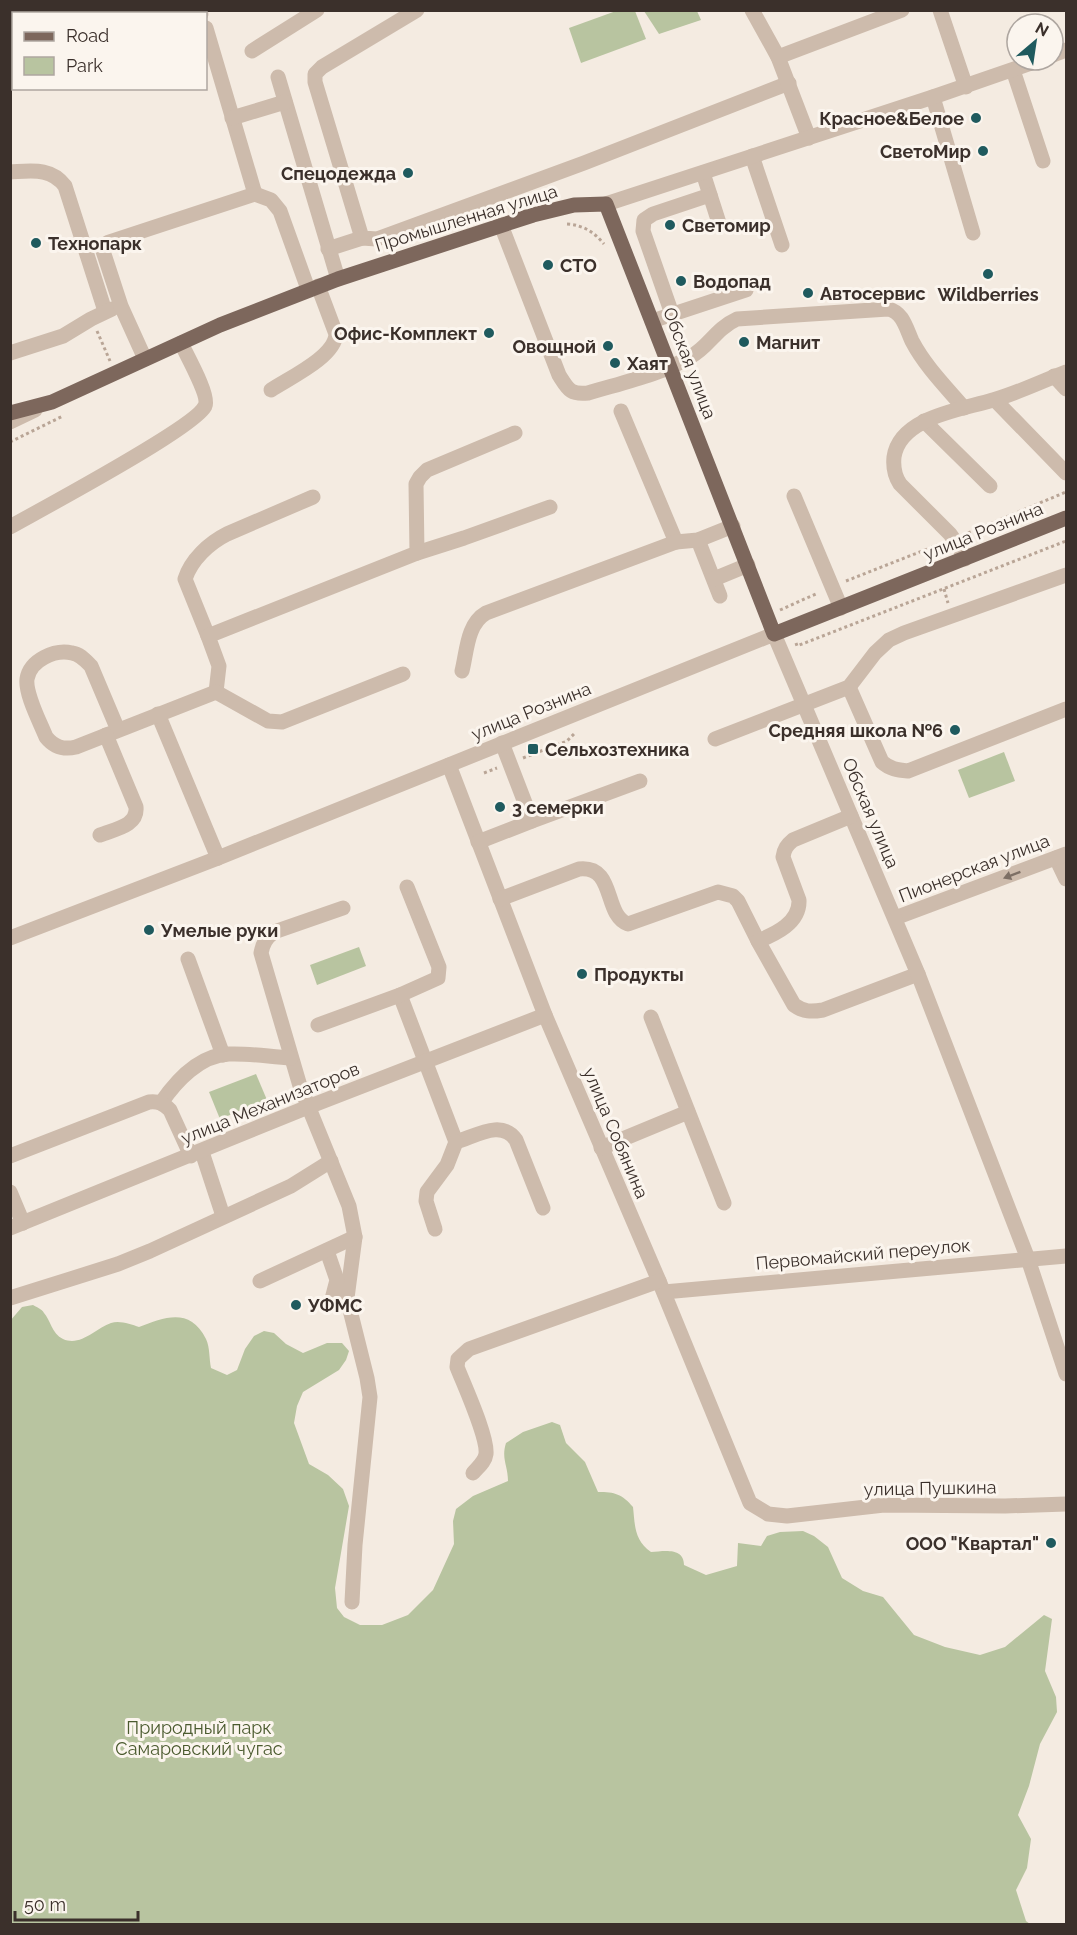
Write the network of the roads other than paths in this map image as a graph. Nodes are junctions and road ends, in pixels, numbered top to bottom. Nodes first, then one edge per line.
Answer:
1 (317, 10) edge
2 (417, 10) edge
3 (752, 10) edge
4 (902, 10) edge
5 (940, 10) edge
6 (207, 31) edge
7 (252, 51) dead end
8 (778, 57) junction
9 (1007, 72) edge
10 (1014, 72) edge
11 (278, 77) dead end
12 (789, 83) junction
13 (966, 87) junction
14 (933, 98) junction
15 (285, 102) junction
16 (232, 118) junction
17 (809, 138) junction
18 (752, 156) junction
19 (1043, 161) dead end
20 (10, 172) edge
21 (703, 173) junction
22 (255, 194) junction
23 (710, 195) junction
24 (606, 204) junction
25 (501, 225) junction
26 (720, 226) dead end
27 (973, 233) dead end
28 (362, 238) junction
29 (782, 245) dead end
30 (328, 249) junction
31 (338, 279) junction
32 (313, 288) junction
33 (746, 290) dead end
34 (664, 291) junction
35 (643, 298) junction
36 (121, 306) junction
37 (672, 314) junction
38 (98, 315) junction
39 (652, 321) junction
40 (181, 342) junction
41 (10, 352) edge
42 (145, 359) junction
43 (670, 367) junction
44 (1060, 374) edge
45 (1066, 388) edge
46 (271, 390) dead end
47 (995, 400) junction
48 (52, 402) junction
49 (964, 408) junction
50 (621, 411) dead end
51 (10, 413) edge
52 (924, 421) junction
53 (10, 422) edge
54 (515, 433) dead end
55 (1066, 473) edge
56 (990, 486) dead end
57 (794, 496) dead end
58 (313, 498) dead end
59 (550, 507) dead end
60 (1066, 518) edge
61 (733, 526) junction
62 (10, 527) edge
63 (698, 540) junction
64 (676, 542) junction
65 (417, 553) junction
66 (965, 559) junction
67 (748, 565) junction
68 (1066, 574) edge
69 (714, 579) junction
70 (720, 596) dead end
71 (841, 608) junction
72 (774, 634) junction
73 (208, 636) junction
74 (462, 671) dead end
75 (403, 674) dead end
76 (849, 687) junction
77 (216, 692) junction
78 (803, 705) junction
79 (1066, 709) edge
80 (158, 714) junction
81 (112, 733) junction
82 (715, 739) dead end
83 (502, 744) junction
84 (449, 765) junction
85 (640, 781) dead end
86 (851, 816) junction
87 (532, 821) junction
88 (100, 835) dead end
89 (478, 842) junction
90 (1061, 856) edge
91 (218, 858) junction
92 (1066, 879) edge
93 (407, 887) dead end
94 (500, 899) junction
95 (343, 908) dead end
96 (895, 918) junction
97 (10, 938) edge
98 (758, 941) junction
99 (188, 959) dead end
100 (918, 974) junction
101 (400, 995) junction
102 (545, 1015) junction
103 (651, 1017) dead end
104 (318, 1025) dead end
105 (223, 1055) junction
106 (291, 1058) junction
107 (425, 1062) junction
108 (161, 1103) junction
109 (308, 1107) junction
110 (688, 1112) junction
111 (456, 1142) junction
112 (601, 1148) junction
113 (196, 1154) junction
114 (10, 1156) edge
115 (331, 1161) junction
116 (10, 1192) edge
117 (724, 1203) dead end
118 (543, 1208) dead end
119 (224, 1216) junction
120 (17, 1226) edge
121 (435, 1228) dead end
122 (355, 1237) junction
123 (327, 1251) junction
124 (1066, 1256) edge
125 (1028, 1259) junction
126 (260, 1281) dead end
127 (662, 1286) junction
128 (10, 1298) edge
129 (331, 1303) dead end
130 (1066, 1374) edge
131 (473, 1473) dead end
132 (1066, 1504) edge
133 (759, 1510) joint
134 (352, 1602) dead end

1 - 7 street
2 - 28 street
3 - 8 street
4 - 8 street
5 - 13 street
6 - 16 street
8 - 12 street
9 - 13 street, Промышленная улица
10 - 19 street
11 - 15 street
12 - 17 street
12 - 28 street
13 - 14 street, Промышленная улица
14 - 17 street, Промышленная улица
14 - 27 street
15 - 16 street
15 - 30 street
16 - 22 street
17 - 18 street, Промышленная улица
18 - 21 street, Промышленная улица
18 - 29 street
20 - 38 street
21 - 23 street
21 - 24 street, Промышленная улица
22 - 32 street
22 - 36 street
23 - 26 street
23 - 34 street
24 - 25 main road, Промышленная улица
24 - 35 main road, Обская улица
25 - 31 main road, Промышленная улица
25 - 43 street
28 - 30 street
30 - 31 street
31 - 32 main road, Промышленная улица
32 - 40 main road, Промышленная улица
32 - 46 street
33 - 37 street
34 - 35 street
34 - 37 street
35 - 39 main road, Обская улица
36 - 38 street
36 - 42 street
37 - 39 street
38 - 41 street
39 - 43 main road, Обская улица
40 - 42 main road, Промышленная улица
40 - 62 street
42 - 48 main road, Промышленная улица
43 - 49 street
43 - 61 main road, Обская улица
44 - 45 street
44 - 47 street
47 - 49 street
47 - 55 street
48 - 51 main road, Промышленная улица
48 - 53 street, Промышленная улица
49 - 52 street
50 - 64 street
52 - 56 street
52 - 66 street
54 - 65 street
57 - 71 street
58 - 73 street
59 - 65 street
60 - 66 main road, улица Рознина
61 - 63 street
61 - 67 main road, Обская улица
63 - 64 street
63 - 69 street
64 - 74 street
65 - 73 street
66 - 71 main road, улица Рознина
67 - 69 street
67 - 72 main road, Обская улица
68 - 76 street
69 - 70 street
71 - 72 main road, улица Рознина
72 - 78 street, Обская улица
72 - 83 street, улица Рознина
73 - 77 street
75 - 77 street
76 - 78 street
76 - 79 street
77 - 80 street
78 - 82 street
78 - 86 street, Обская улица
80 - 81 street
80 - 91 street
81 - 81 street
81 - 88 street
83 - 84 street, улица Рознина
83 - 87 street
84 - 89 street, улица Собянина
84 - 91 street, улица Рознина
85 - 87 street
86 - 96 street, Обская улица
86 - 98 street
87 - 89 street
89 - 94 street, улица Собянина
90 - 92 street
90 -> 96 street, Пионерская улица
91 - 97 street, улица Рознина
93 - 101 street
94 - 98 street
94 - 102 street, улица Собянина
95 - 106 street
96 - 100 street, Обская улица
98 - 100 street
99 - 105 street
100 - 125 street, Обская улица
101 - 104 street
101 - 107 street
102 - 107 street, улица Механизаторов
102 - 112 street, улица Собянина
103 - 110 street
105 - 106 street
105 - 108 street
106 - 109 street
107 - 109 street, улица Механизаторов
107 - 111 street
108 - 113 street
108 - 114 street
109 - 113 street, улица Механизаторов
109 - 115 street
110 - 112 street
110 - 117 street
111 - 118 street
111 - 121 street
112 - 127 street, улица Собянина
113 - 119 street
113 - 120 street, улица Механизаторов
115 - 119 street
115 - 122 street
116 - 120 street
119 - 128 street
122 - 123 street
122 - 134 street
123 - 126 street
123 - 129 street
124 - 125 street, Первомайский переулок
125 - 127 street, Первомайский переулок
125 - 130 street, Обская улица
127 - 131 street, Первомайский переулок
127 - 133 street, улица Собянина
132 - 133 street, улица Пушкина

